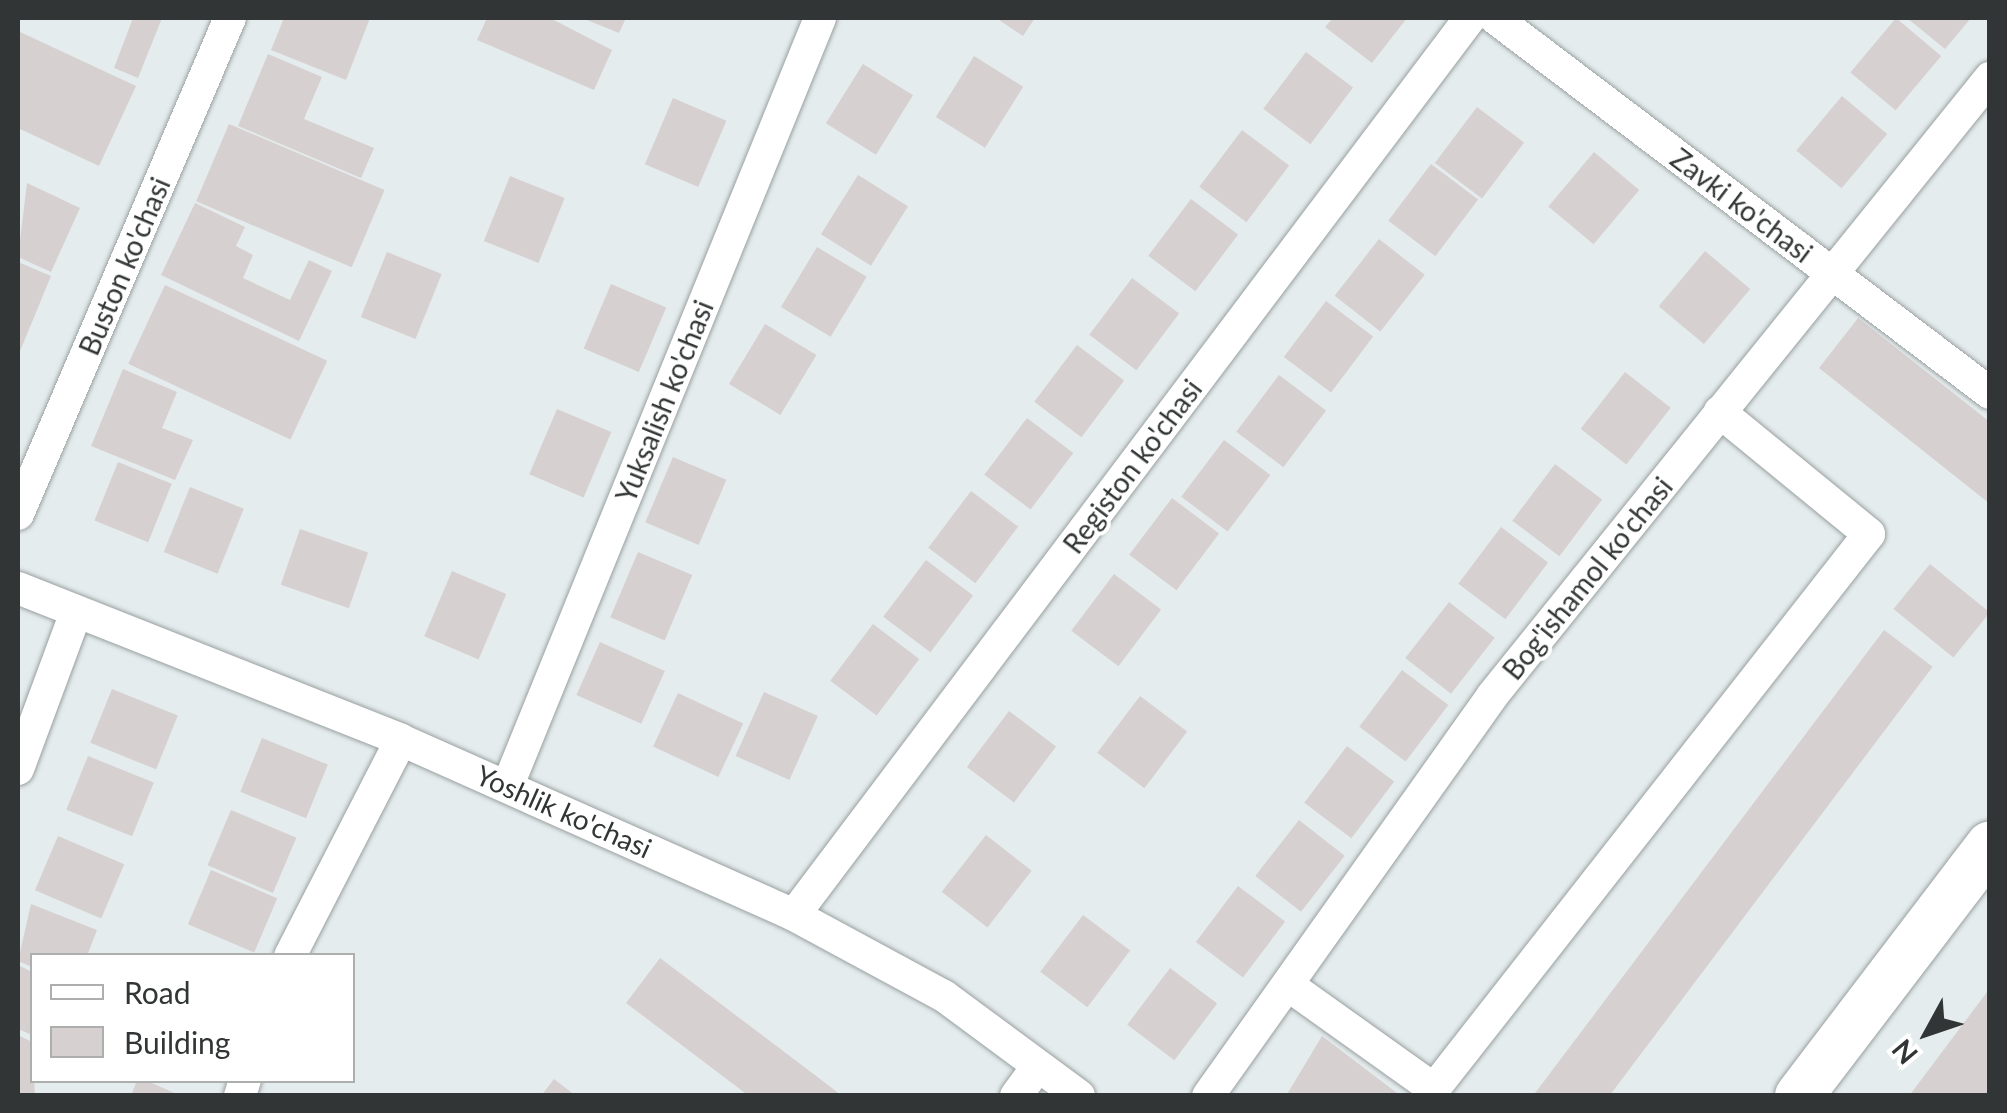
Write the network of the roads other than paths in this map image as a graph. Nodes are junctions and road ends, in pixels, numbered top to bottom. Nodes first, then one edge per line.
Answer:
1 (230, 18) edge
2 (820, 18) edge
3 (1470, 18) edge
4 (1495, 18) edge
5 (1990, 78) edge
6 (1832, 273) junction
7 (1990, 393) edge
8 (1720, 412) junction
9 (18, 514) edge
10 (18, 588) edge
11 (76, 612) junction
12 (401, 740) junction
13 (18, 768) edge
14 (508, 785) junction
15 (1990, 845) edge
16 (794, 915) junction
17 (292, 953) edge
18 (1288, 985) junction
19 (1038, 1066) junction
20 (1016, 1096) edge
21 (1078, 1096) edge
22 (1208, 1096) edge
23 (1799, 1096) edge

1 - 9 street, Buston ko'chasi
2 - 14 street, Yuksalish ko'chasi
3 - 16 street, Registon ko'chasi
4 - 6 street, Zavki ko'chasi
5 - 6 street, Bog'ishamol ko'chasi
6 - 7 street, Zavki ko'chasi
6 - 8 street, Bog'ishamol ko'chasi
8 - 18 street, Bog'ishamol ko'chasi
8 - 18 street
10 - 11 street, Yoshlik ko'chasi
11 - 12 street, Yoshlik ko'chasi
11 - 13 street
12 - 14 street, Yoshlik ko'chasi
12 - 17 street
14 - 16 street, Yoshlik ko'chasi
15 - 23 street
16 - 19 street, Yoshlik ko'chasi
18 - 22 street, Bog'ishamol ko'chasi
19 - 20 street
19 - 21 street, Yoshlik ko'chasi

